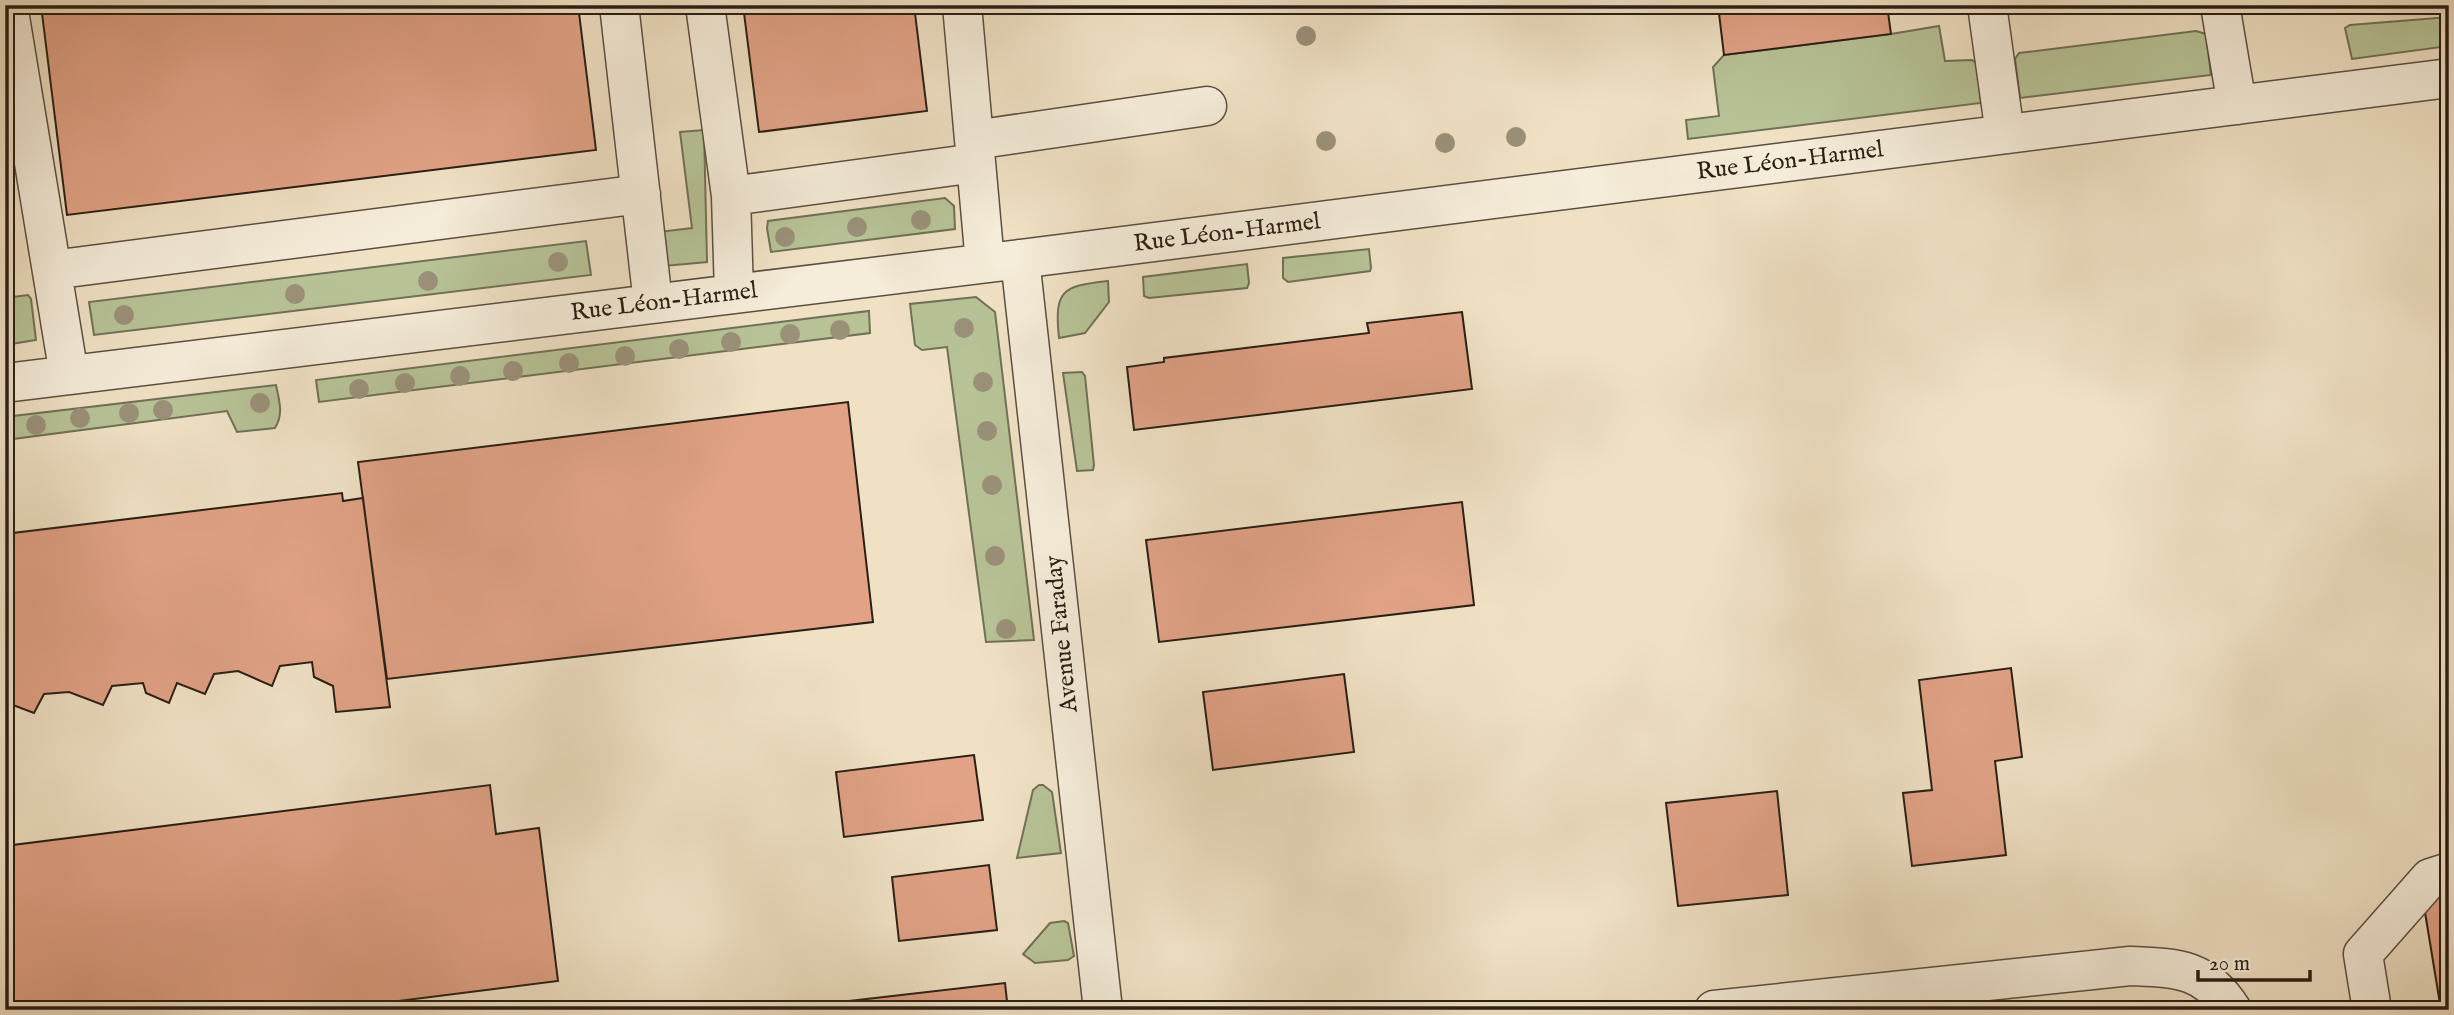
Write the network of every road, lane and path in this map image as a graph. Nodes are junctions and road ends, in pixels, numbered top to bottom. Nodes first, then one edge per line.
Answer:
1 (8, 5) edge
2 (619, 5) edge
3 (705, 5) edge
4 (962, 5) edge
5 (1987, 5) edge
6 (2220, 5) edge
7 (2449, 78) edge
8 (2236, 105) junction
9 (1207, 106) dead end
10 (2005, 134) junction
11 (975, 151) junction
12 (641, 194) junction
13 (731, 196) junction
14 (1002, 261) junction
15 (52, 270) junction
16 (734, 293) junction
17 (653, 303) junction
18 (69, 376) junction
19 (5, 383) edge
20 (2449, 872) edge
21 (2364, 1009) edge
22 (1103, 1010) edge
23 (1714, 1010) edge
24 (2232, 1010) edge

1 - 15 street
2 - 12 street
3 - 13 street
4 - 11 street, Avenue Faraday
5 - 10 street
6 - 8 street
7 - 8 street, Rue Léon-Harmel
8 - 10 street, Rue Léon-Harmel
9 - 11 street
10 - 14 street, Rue Léon-Harmel
11 - 13 street
11 - 14 street, Avenue Faraday
12 - 15 street
12 - 17 street
13 - 16 street
14 - 16 street, Rue Léon-Harmel
14 - 22 street, Avenue Faraday
15 - 18 street
16 - 17 street, Rue Léon-Harmel
17 - 18 street, Rue Léon-Harmel
18 - 19 street, Rue Léon-Harmel
20 - 21 street
23 - 24 street

